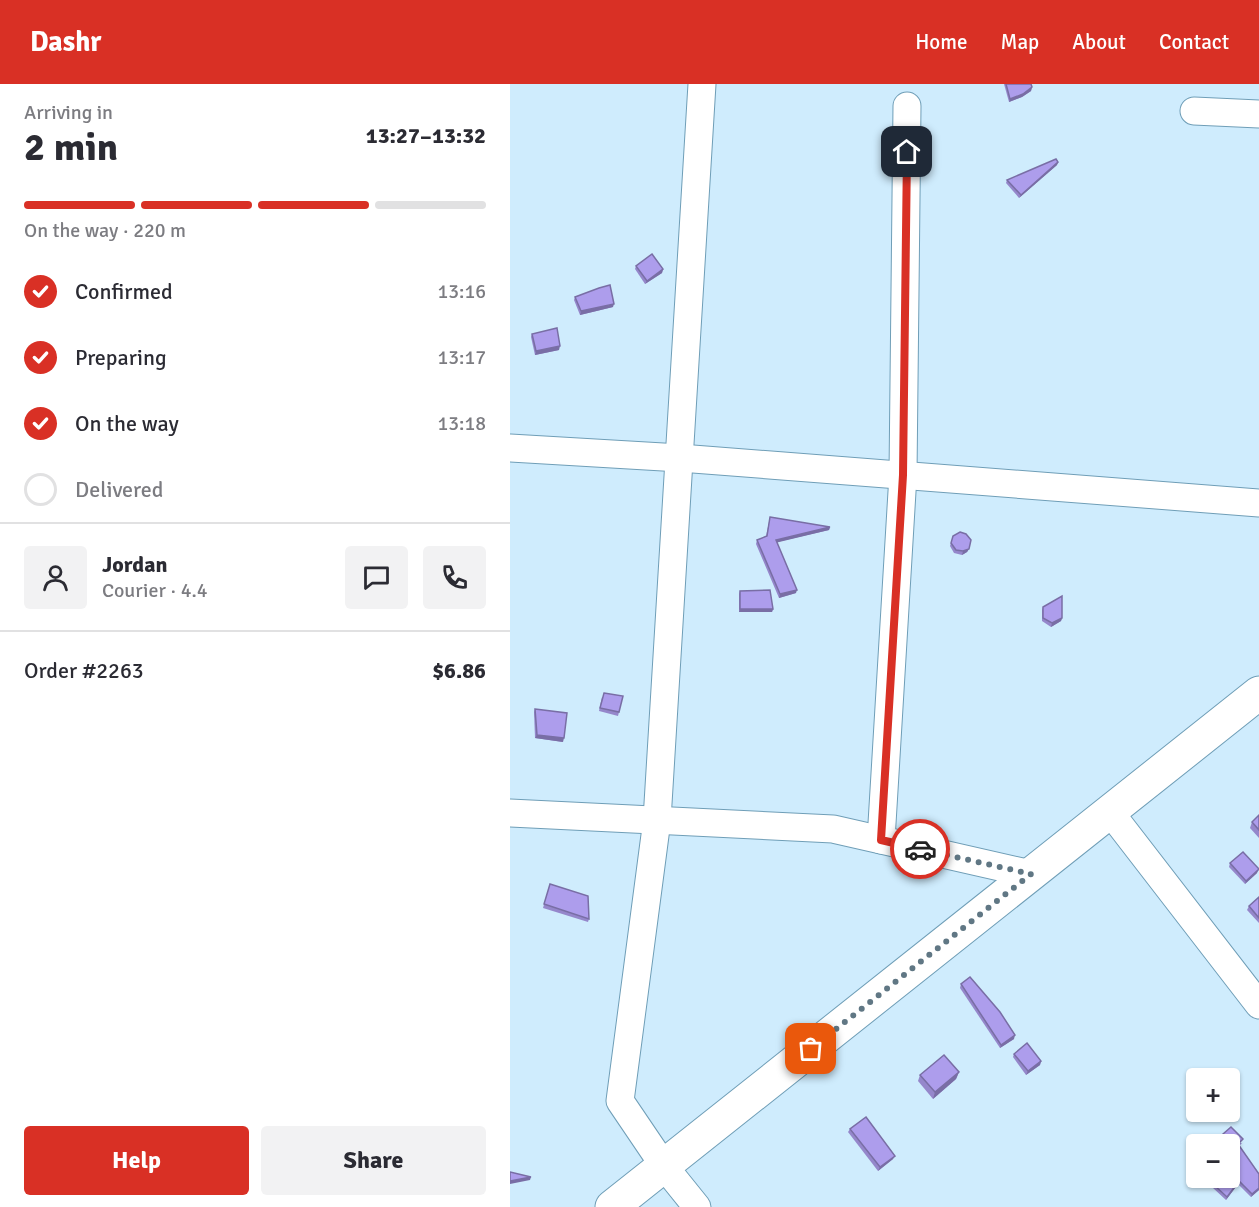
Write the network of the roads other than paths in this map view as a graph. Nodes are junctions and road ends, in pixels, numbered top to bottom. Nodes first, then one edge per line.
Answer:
1 (702, 84) edge
2 (907, 106) dead end
3 (1194, 111) dead end
4 (1259, 114) edge
5 (510, 448) edge
6 (680, 458) junction
7 (903, 475) junction
8 (1259, 503) edge
9 (1259, 693) edge
10 (1110, 812) junction
11 (510, 813) edge
12 (657, 820) junction
13 (881, 840) junction
14 (1031, 874) junction
15 (1259, 1005) edge
16 (664, 1166) junction
17 (612, 1207) edge
18 (697, 1207) edge

1 - 6 street
2 - 7 street
3 - 4 street
5 - 6 street
6 - 7 street
6 - 12 street
7 - 8 street
7 - 13 street
9 - 10 street
10 - 14 street
10 - 15 street
11 - 12 street
12 - 13 street
12 - 16 street
13 - 14 street
14 - 16 street
16 - 17 street
16 - 18 street

